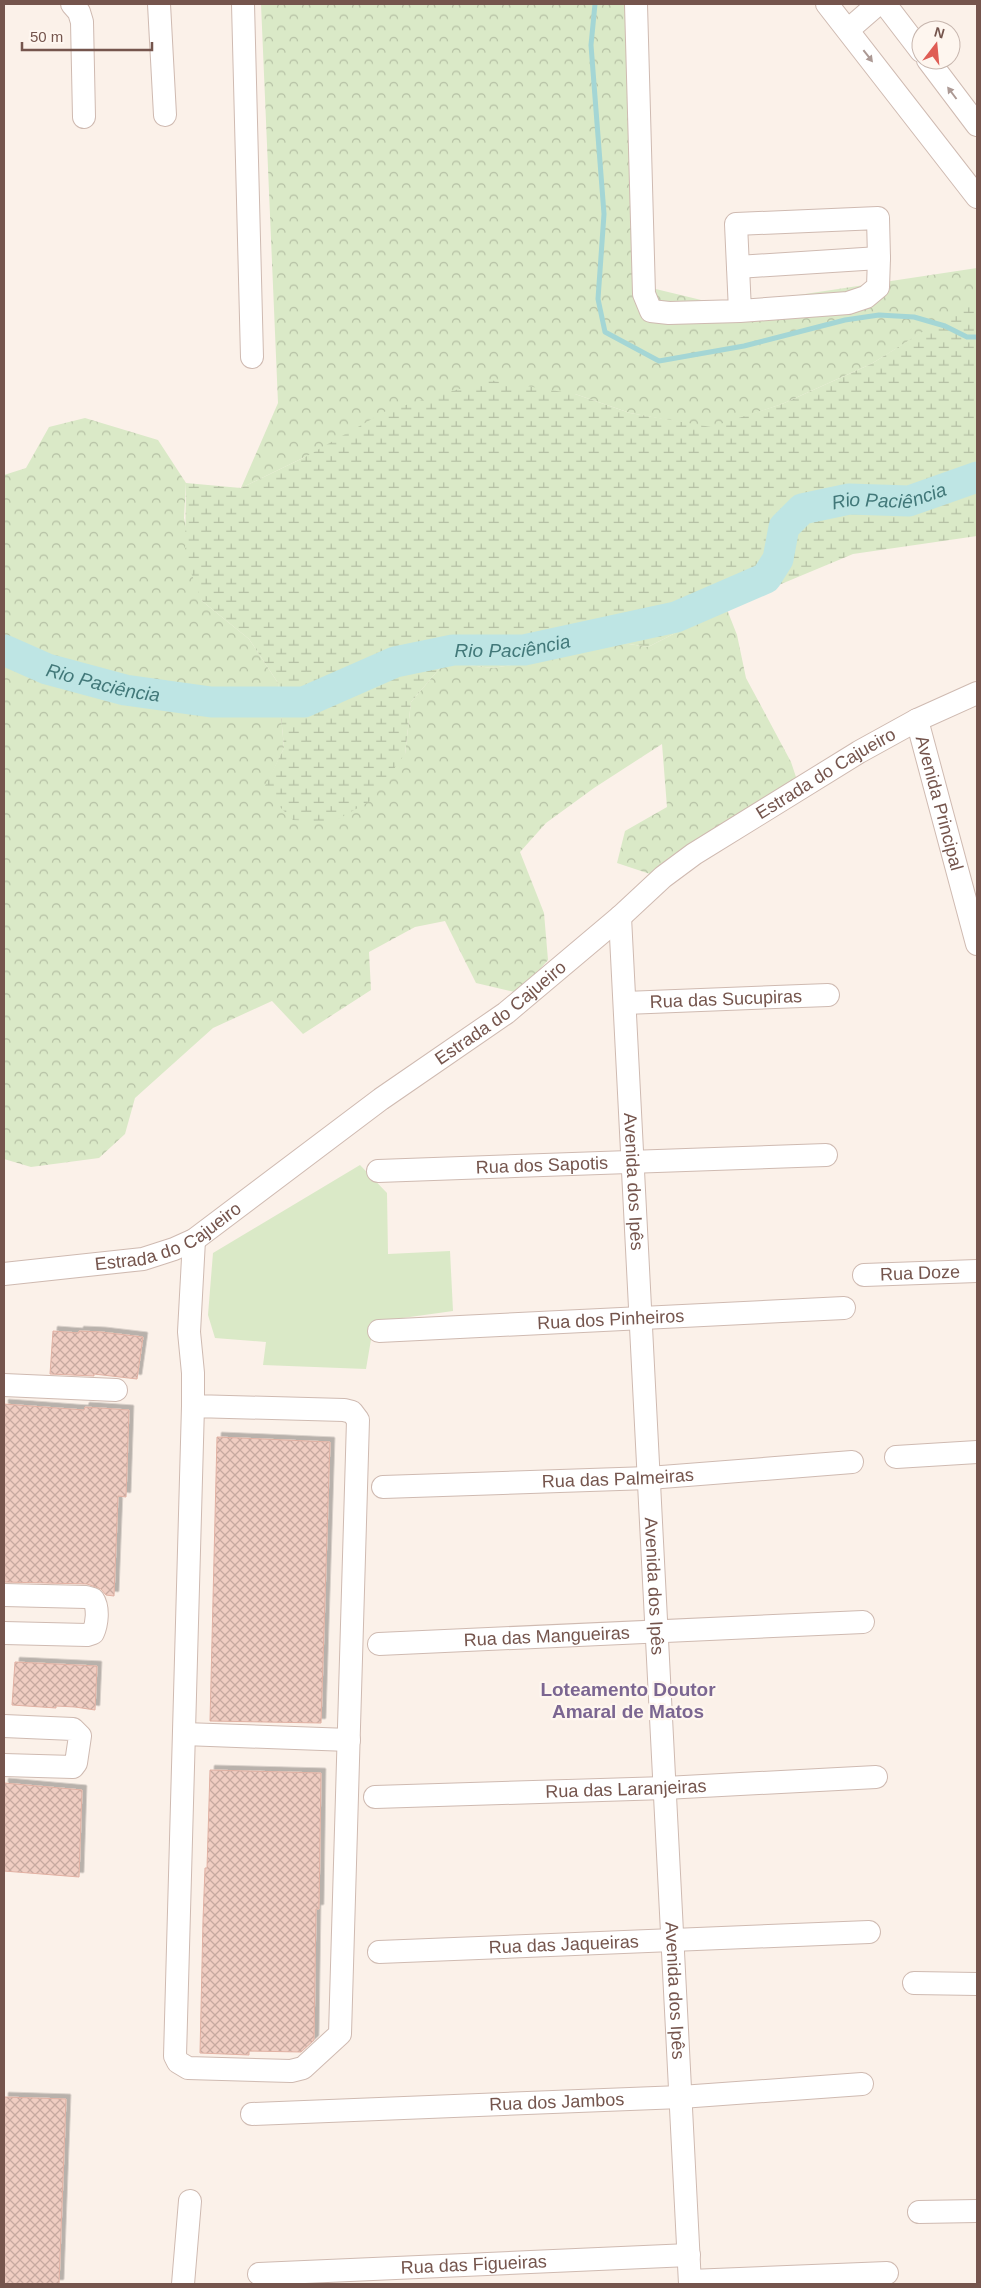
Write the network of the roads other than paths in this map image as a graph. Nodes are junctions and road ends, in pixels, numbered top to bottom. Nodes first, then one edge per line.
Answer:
1 (72, 4) edge
2 (159, 4) edge
3 (243, 4) edge
4 (636, 4) edge
5 (827, 4) edge
6 (878, 4) edge
7 (884, 4) edge
8 (848, 30) junction
9 (911, 39) edge
10 (936, 70) edge
11 (165, 115) dead end
12 (84, 117) dead end
13 (977, 125) edge
14 (977, 197) edge
15 (879, 258) junction
16 (738, 267) junction
17 (740, 311) junction
18 (252, 356) dead end
19 (977, 693) edge
20 (917, 720) junction
21 (620, 917) junction
22 (977, 944) edge
23 (828, 995) dead end
24 (625, 1003) junction
25 (826, 1155) dead end
26 (633, 1161) junction
27 (378, 1171) dead end
28 (194, 1240) junction
29 (977, 1271) edge
30 (4, 1274) edge
31 (864, 1275) dead end
32 (844, 1308) dead end
33 (641, 1320) junction
34 (379, 1331) dead end
35 (4, 1385) edge
36 (116, 1390) dead end
37 (192, 1406) junction
38 (977, 1452) edge
39 (896, 1457) dead end
40 (852, 1462) dead end
41 (649, 1478) junction
42 (383, 1487) dead end
43 (4, 1595) edge
44 (863, 1622) dead end
45 (657, 1630) junction
46 (4, 1633) edge
47 (379, 1644) dead end
48 (4, 1726) edge
49 (184, 1734) junction
50 (349, 1740) junction
51 (4, 1765) edge
52 (876, 1777) dead end
53 (665, 1788) junction
54 (375, 1797) dead end
55 (869, 1932) dead end
56 (673, 1940) junction
57 (379, 1952) dead end
58 (914, 1983) dead end
59 (977, 1984) edge
60 (862, 2084) dead end
61 (681, 2097) junction
62 (252, 2114) dead end
63 (190, 2201) dead end
64 (977, 2211) edge
65 (919, 2212) dead end
66 (689, 2255) junction
67 (887, 2273) dead end
68 (259, 2274) dead end
69 (690, 2283) edge
70 (183, 2284) edge

1 - 12 street
2 - 11 street
3 - 18 street
4 - 17 street
5 - 8 street
6 - 8 street
7 - 9 street
8 -> 14 street
13 -> 10 street
15 - 16 street
15 - 16 street
15 - 17 street
16 - 17 street
19 - 20 street, Estrada do Cajueiro
20 - 21 street, Estrada do Cajueiro
20 - 22 street, Avenida Principal
21 - 24 street, Avenida dos Ipês
21 - 28 street, Estrada do Cajueiro
23 - 24 street, Rua das Sucupiras
24 - 26 street, Avenida dos Ipês
25 - 26 street, Rua dos Sapotis
26 - 27 street, Rua dos Sapotis
26 - 33 street, Avenida dos Ipês
28 - 30 street, Estrada do Cajueiro
28 - 37 street
29 - 31 street, Rua Doze
32 - 33 street, Rua dos Pinheiros
33 - 34 street, Rua dos Pinheiros
33 - 41 street, Avenida dos Ipês
35 - 36 street
37 - 49 street
37 - 50 street
38 - 39 street
40 - 41 street, Rua das Palmeiras
41 - 42 street, Rua das Palmeiras
41 - 45 street, Avenida dos Ipês
43 - 46 street
44 - 45 street, Rua das Mangueiras
45 - 47 street, Rua das Mangueiras
45 - 53 street, Avenida dos Ipês
48 - 51 street
49 - 50 street
49 - 50 street
52 - 53 street, Rua das Laranjeiras
53 - 54 street, Rua das Laranjeiras
53 - 56 street, Avenida dos Ipês
55 - 56 street, Rua das Jaqueiras
56 - 57 street, Rua das Jaqueiras
56 - 61 street, Avenida dos Ipês
58 - 59 street
60 - 61 street, Rua dos Jambos
61 - 62 street, Rua dos Jambos
61 - 66 street, Avenida dos Ipês
63 - 70 street
64 - 65 street
66 - 68 street, Rua das Figueiras
66 - 69 street, Avenida dos Ipês
67 - 69 street

